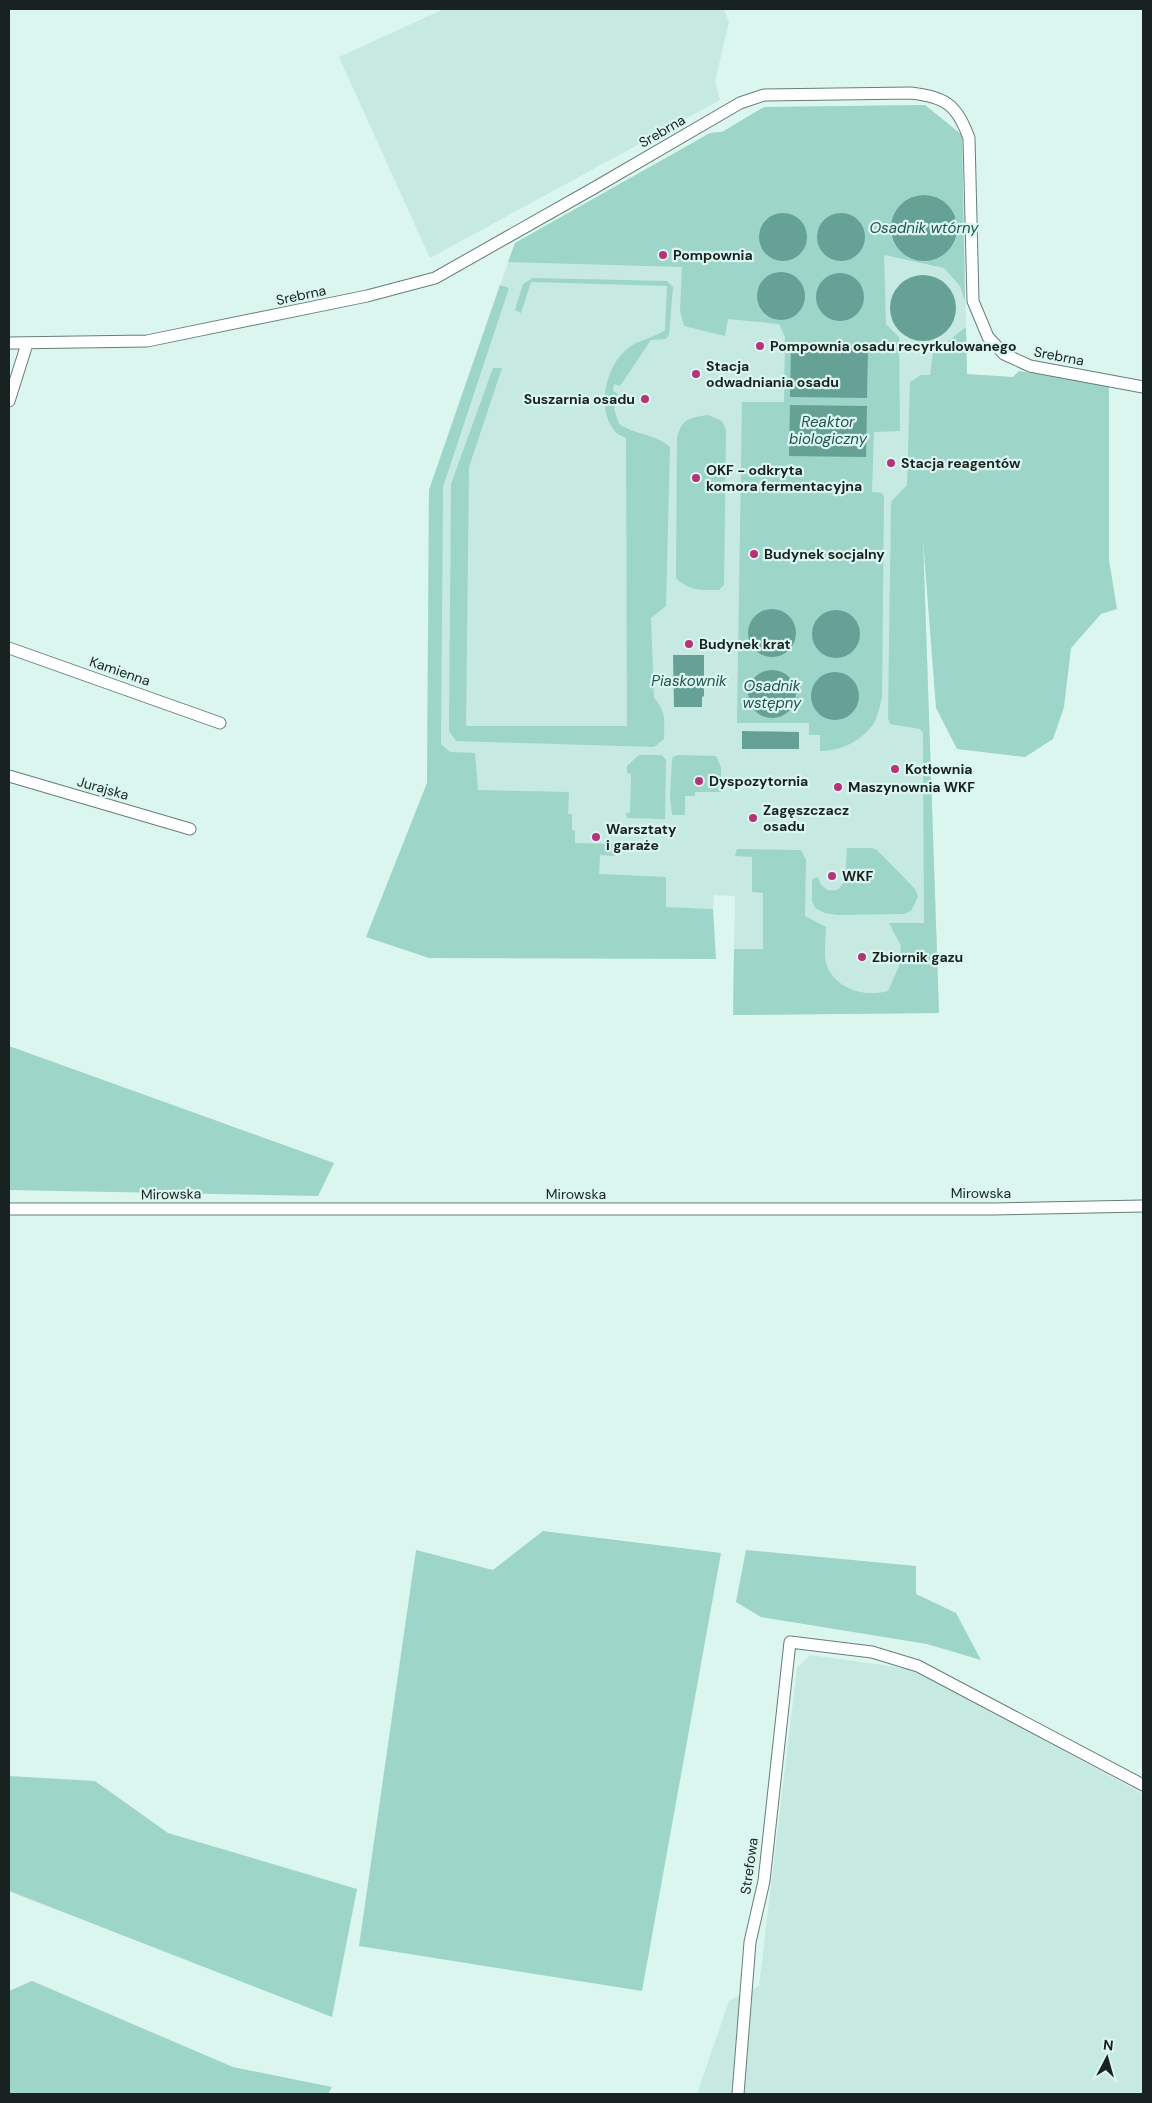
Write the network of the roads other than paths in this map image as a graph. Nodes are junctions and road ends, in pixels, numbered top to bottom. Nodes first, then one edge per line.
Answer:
1 (9, 343) edge
2 (27, 344) junction
3 (1143, 387) edge
4 (9, 401) edge
5 (9, 648) edge
6 (220, 723) dead end
7 (9, 776) edge
8 (190, 829) dead end
9 (1143, 1206) edge
10 (9, 1209) edge
11 (1143, 1785) edge
12 (738, 2094) edge

1 - 2 street, Srebrna
2 - 3 street, Srebrna
2 - 4 street
5 - 6 street, Kamienna
7 - 8 street, Jurajska
9 - 10 street, Mirowska
11 - 12 street, Strefowa

